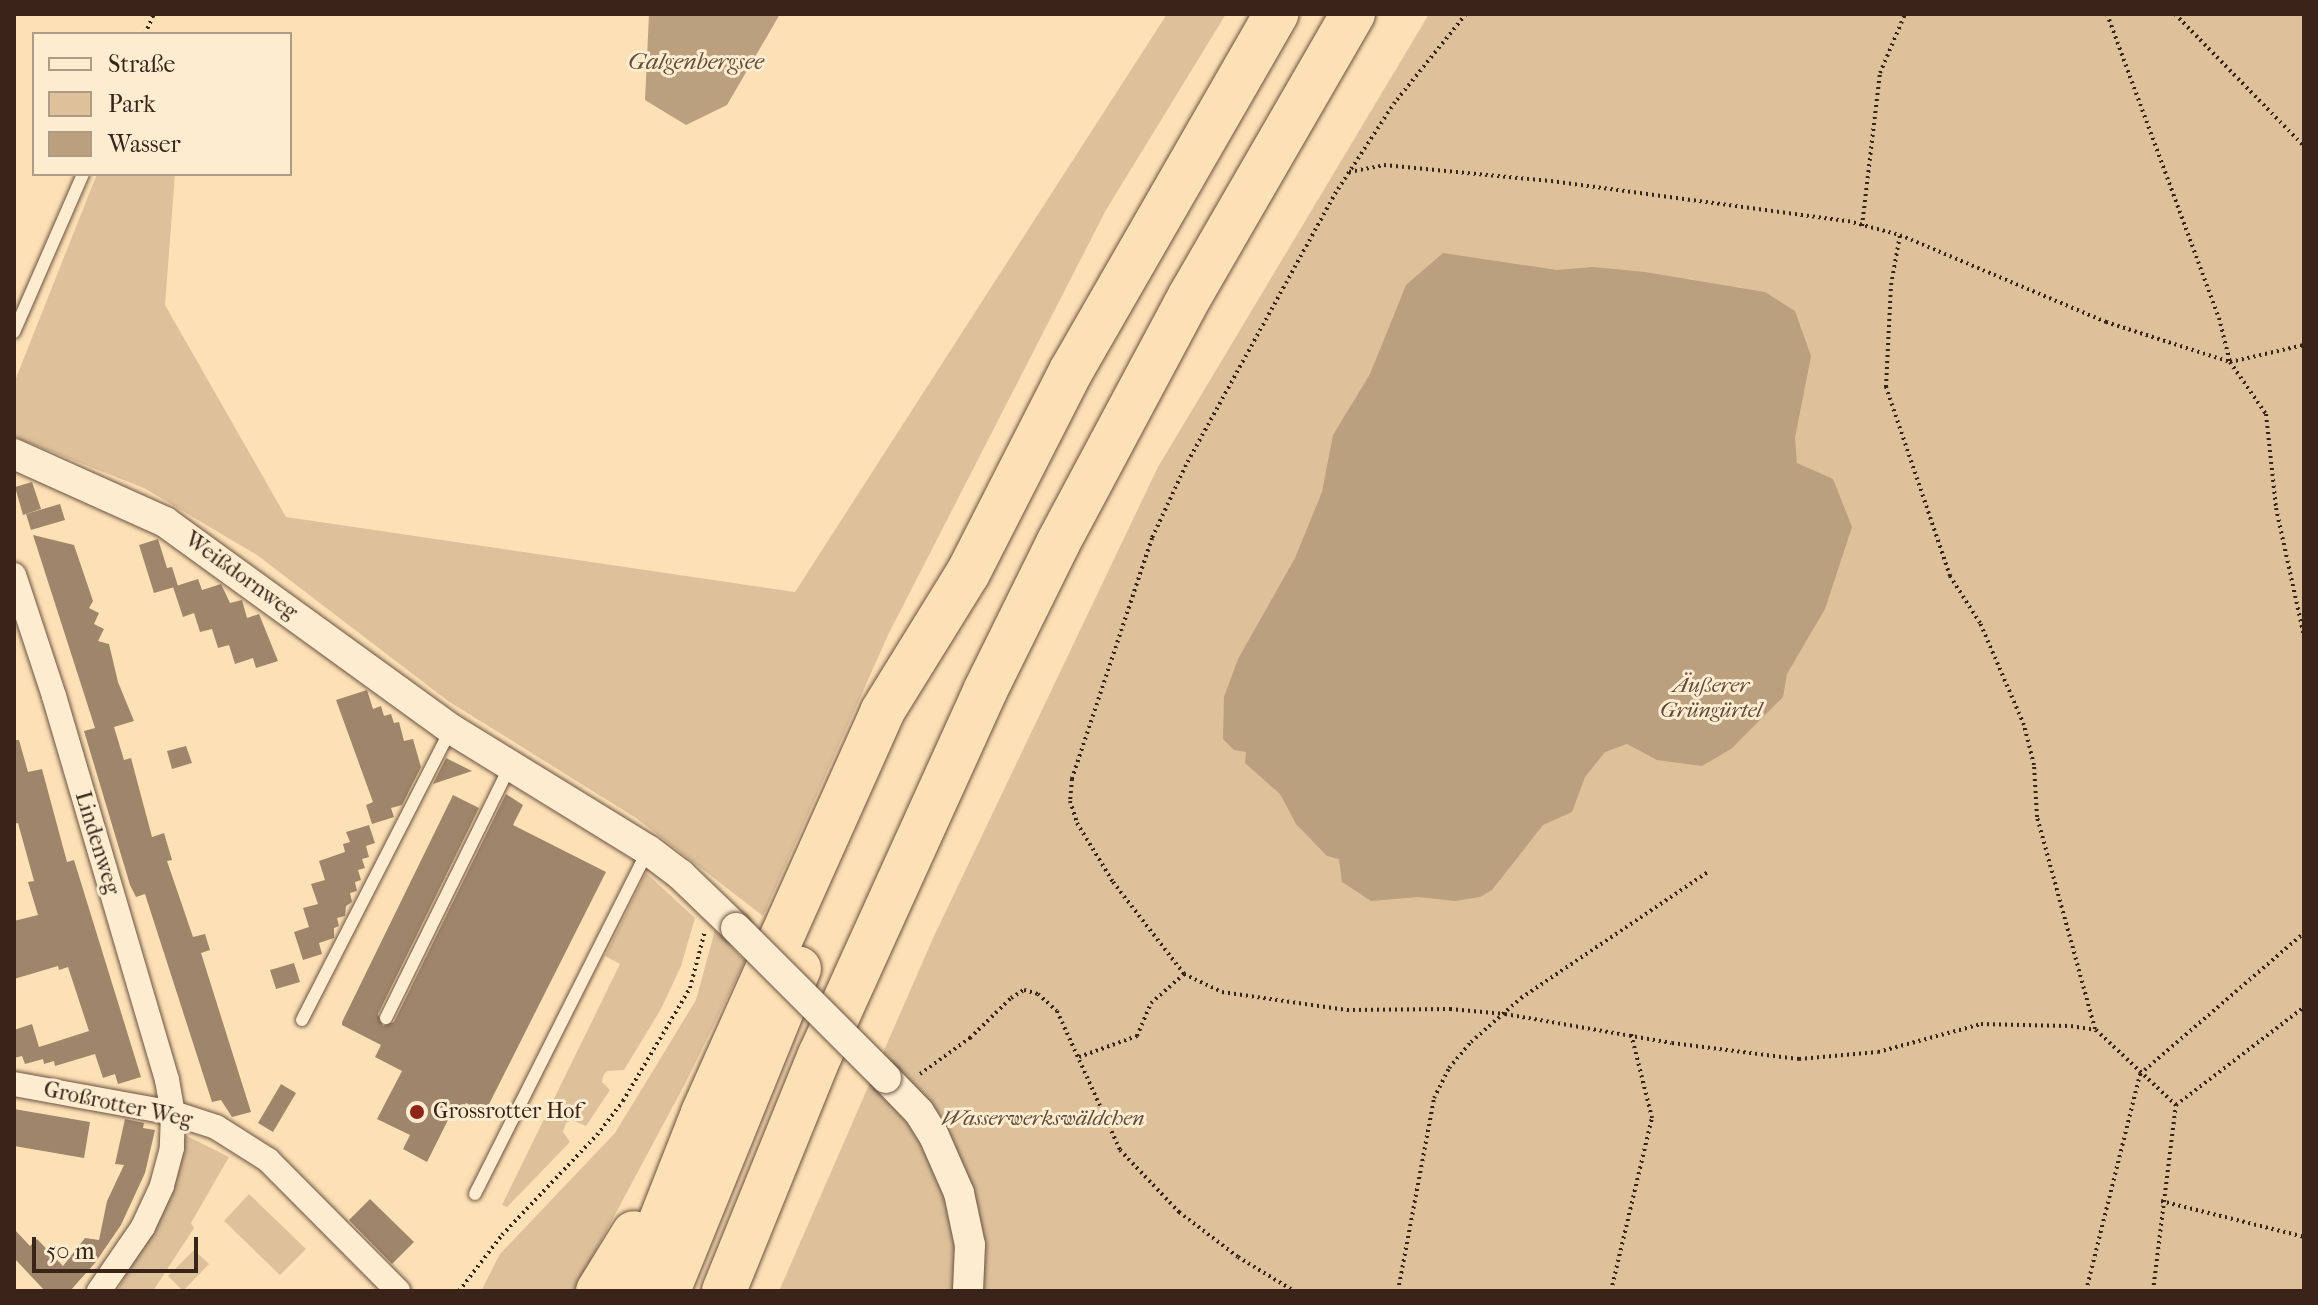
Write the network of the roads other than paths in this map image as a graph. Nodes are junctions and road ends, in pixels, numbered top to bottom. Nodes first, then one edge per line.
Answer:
1 (1276, 14) edge
2 (1353, 14) edge
3 (82, 176) edge
4 (14, 332) edge
5 (14, 454) edge
6 (968, 573) junction
7 (14, 575) edge
8 (451, 729) junction
9 (510, 766) junction
10 (648, 850) junction
11 (386, 1018) dead end
12 (302, 1020) dead end
13 (14, 1084) edge
14 (173, 1113) junction
15 (703, 1113) junction
16 (475, 1194) dead end
17 (755, 1208) junction
18 (99, 1291) edge
19 (398, 1291) edge
20 (598, 1291) edge
21 (633, 1291) edge
22 (668, 1291) edge
23 (724, 1291) edge
24 (738, 1291) edge
25 (968, 1291) edge

1 - 6 highway
2 - 17 highway
3 - 4 lane
5 - 8 street, Weißdornweg
6 - 15 highway
6 - 22 highway
7 - 14 street, Lindenweg
8 - 9 street, Weißdornweg
8 - 12 lane
9 - 10 street, Weißdornweg
9 - 11 lane
10 - 16 lane
10 - 25 street, Weißdornweg, bridge
13 - 14 street, Großrotter Weg
14 - 18 street, Lindenweg
14 - 19 street, Großrotter Weg
15 - 20 highway
15 - 21 highway
17 - 23 highway
17 - 24 highway

